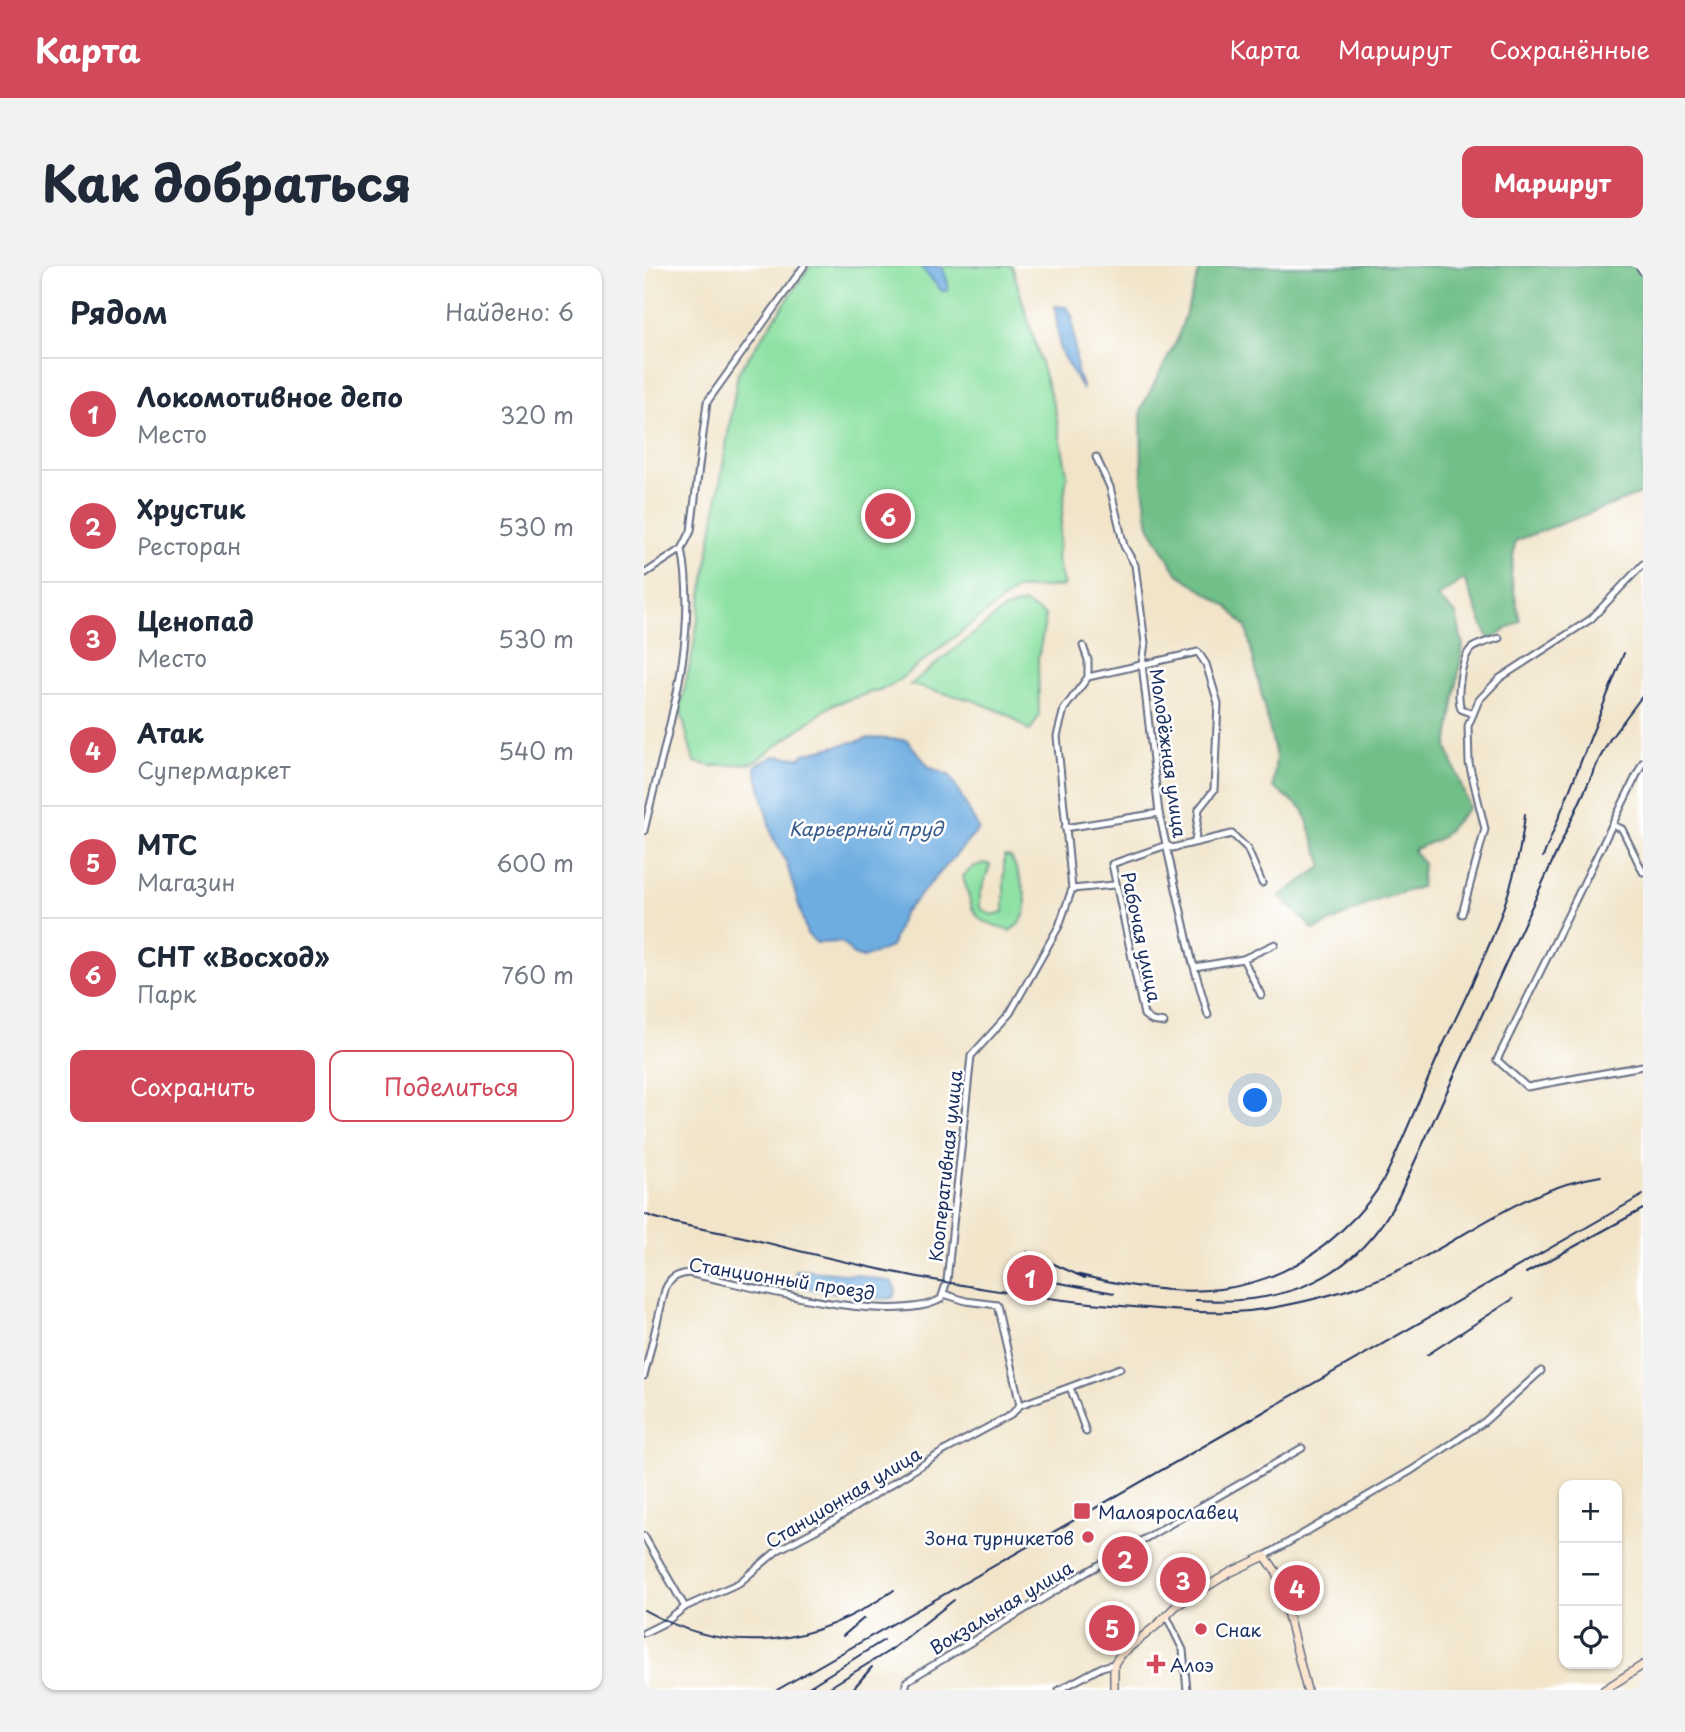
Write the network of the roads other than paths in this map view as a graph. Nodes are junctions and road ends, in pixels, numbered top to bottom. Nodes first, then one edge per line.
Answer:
1 (804, 266) edge
2 (1639, 266) edge
3 (1643, 272) edge
4 (1096, 457) dead end
5 (682, 549) junction
6 (1643, 564) edge
7 (644, 574) edge
8 (1499, 638) dead end
9 (1083, 646) dead end
10 (1142, 664) junction
11 (1088, 677) junction
12 (1473, 714) junction
13 (1643, 762) edge
14 (1159, 813) junction
15 (1612, 825) junction
16 (1065, 828) junction
17 (644, 831) edge
18 (1195, 841) junction
19 (1167, 845) junction
20 (1643, 872) edge
21 (1262, 883) dead end
22 (1114, 885) junction
23 (1072, 889) junction
24 (1462, 914) dead end
25 (1275, 944) dead end
26 (1243, 959) junction
27 (1195, 967) junction
28 (1261, 995) dead end
29 (1208, 1015) dead end
30 (1164, 1023) dead end
31 (1643, 1066) edge
32 (944, 1294) junction
33 (1120, 1368) dead end
34 (1541, 1371) dead end
35 (644, 1376) edge
36 (1070, 1387) junction
37 (1020, 1405) junction
38 (1086, 1432) dead end
39 (1302, 1448) dead end
40 (644, 1536) edge
41 (1265, 1556) junction
42 (685, 1607) junction
43 (1166, 1615) junction
44 (644, 1633) edge
45 (1114, 1664) junction
46 (1643, 1665) edge
47 (905, 1690) edge
48 (1059, 1690) edge
49 (1114, 1690) edge
50 (1187, 1690) edge
51 (1307, 1690) edge
52 (1604, 1690) edge

1 - 5 street
2 - 3 street
4 - 10 street, Молодёжная улица
5 - 7 street
5 - 17 street
6 - 12 street
8 - 12 street
9 - 11 street
10 - 11 street
10 - 14 street, Молодёжная улица
10 - 18 street
11 - 16 street, Кооперативная улица
12 - 24 street
13 - 15 street
14 - 16 street
14 - 19 street, Молодёжная улица
15 - 20 street
15 - 31 street
16 - 23 street, Кооперативная улица
18 - 19 street
18 - 21 street
19 - 22 street, Рабочая улица
19 - 27 street, Молодёжная улица
22 - 23 street
22 - 30 street, Рабочая улица
23 - 32 street, Кооперативная улица
25 - 26 street
26 - 27 street
26 - 28 street
27 - 29 street, Молодёжная улица
32 - 35 street, Станционный проезд
32 - 37 street
33 - 36 street, Станционная улица
34 - 41 street
36 - 37 street, Станционная улица
36 - 38 street
37 - 42 street, Станционная улица
39 - 47 street, Вокзальная улица
40 - 42 street
41 - 43 main road
41 - 51 main road
42 - 44 street, Станционная улица
43 - 45 main road
43 - 50 street
45 - 48 street
45 - 49 main road
46 - 52 main road

